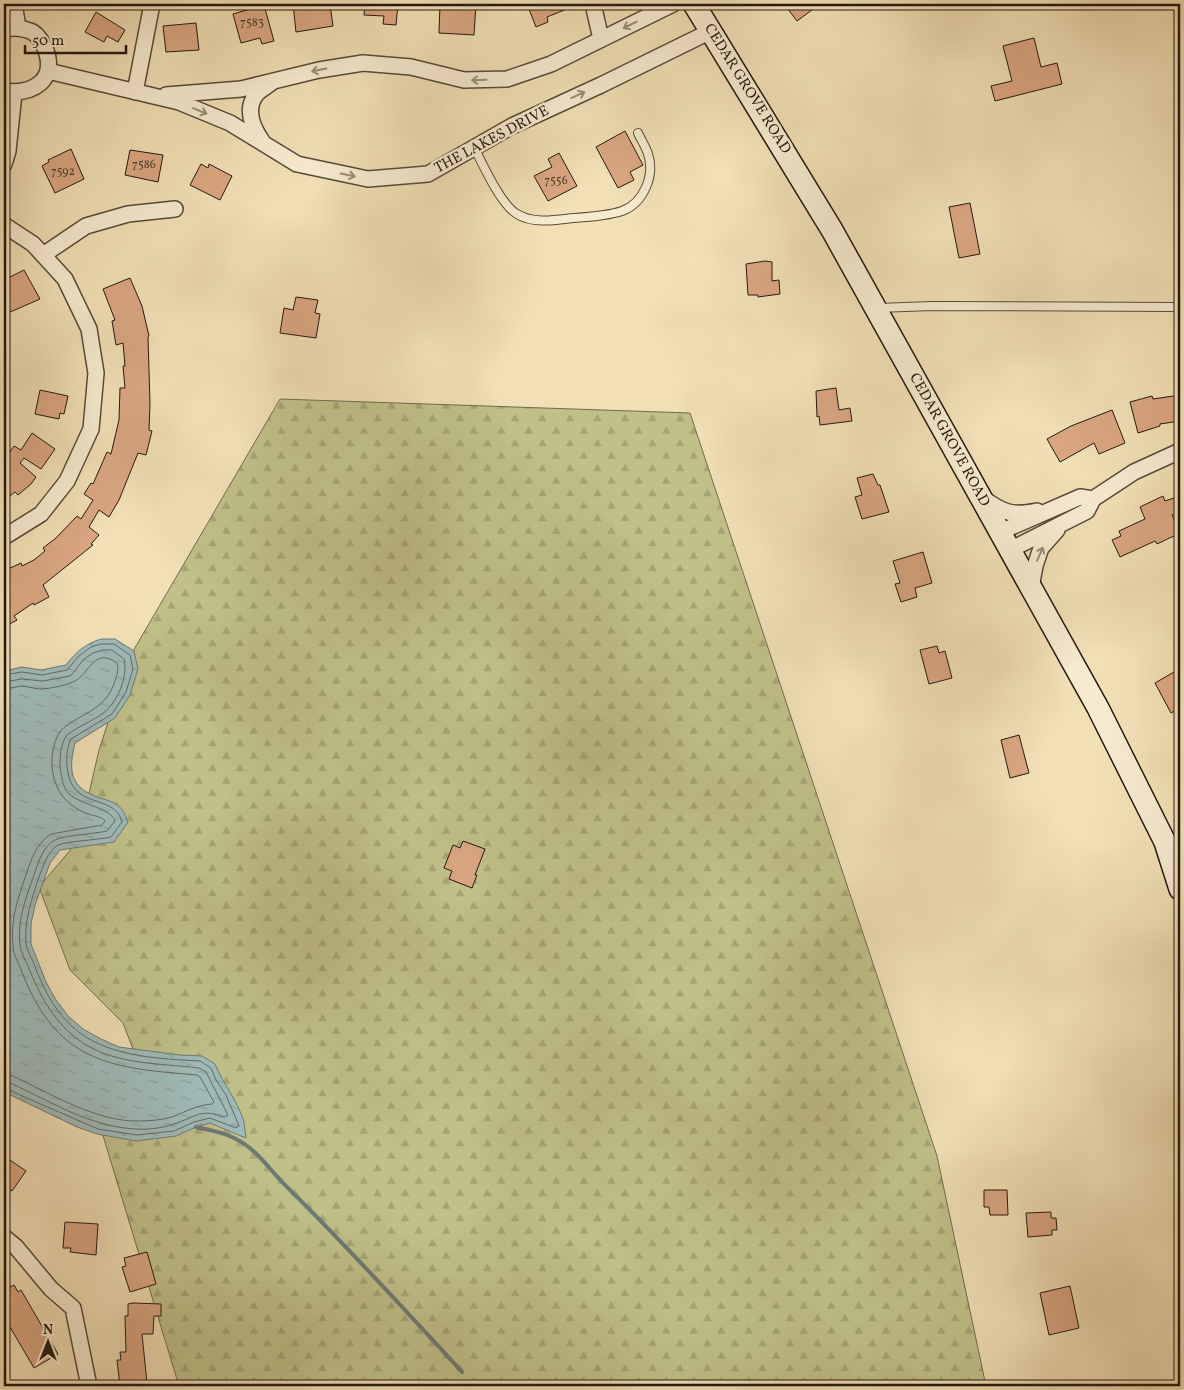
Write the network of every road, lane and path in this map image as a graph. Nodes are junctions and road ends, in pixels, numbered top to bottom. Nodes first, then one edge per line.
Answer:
1 (14, 4) edge
2 (152, 4) edge
3 (592, 4) edge
4 (673, 4) edge
5 (694, 4) edge
6 (11, 28) edge
7 (711, 31) junction
8 (601, 39) junction
9 (48, 71) junction
10 (274, 81) junction
11 (9, 92) edge
12 (135, 92) junction
13 (154, 97) junction
14 (638, 133) dead end
15 (264, 143) junction
16 (474, 147) junction
17 (4, 164) edge
18 (175, 209) dead end
19 (4, 225) edge
20 (43, 255) junction
21 (1180, 307) edge
22 (876, 308) junction
23 (1180, 452) edge
24 (980, 496) junction
25 (1093, 499) junction
26 (1053, 509) junction
27 (1060, 525) junction
28 (4, 536) edge
29 (1005, 541) junction
30 (1031, 588) junction
31 (1180, 889) edge
32 (4, 1237) edge
33 (89, 1386) edge

1 - 6 street
2 - 12 street
3 - 8 street
4 -> 8 street, THE LAKES DRIVE
5 - 7 main road, CEDAR GROVE ROAD
6 - 9 street
16 -> 7 street, THE LAKES DRIVE
7 - 22 main road, CEDAR GROVE ROAD
8 -> 10 street, THE LAKES DRIVE
9 - 11 street
9 - 12 street, THE LAKES DRIVE
10 - 13 street, THE LAKES DRIVE
10 - 15 street, THE LAKES DRIVE
11 - 17 street
12 - 13 street, THE LAKES DRIVE
13 -> 15 street, THE LAKES DRIVE
14 - 16 lane
15 -> 16 street, THE LAKES DRIVE
18 - 20 street
19 - 20 street
20 - 28 street
21 - 22 lane
22 - 24 main road, CEDAR GROVE ROAD
23 - 25 street
24 - 26 street
24 - 29 main road, CEDAR GROVE ROAD
25 - 26 street
25 - 27 street
26 - 29 street
27 - 29 street
30 -> 27 street
29 - 30 main road, CEDAR GROVE ROAD
30 - 31 main road, CEDAR GROVE ROAD
32 - 33 street

